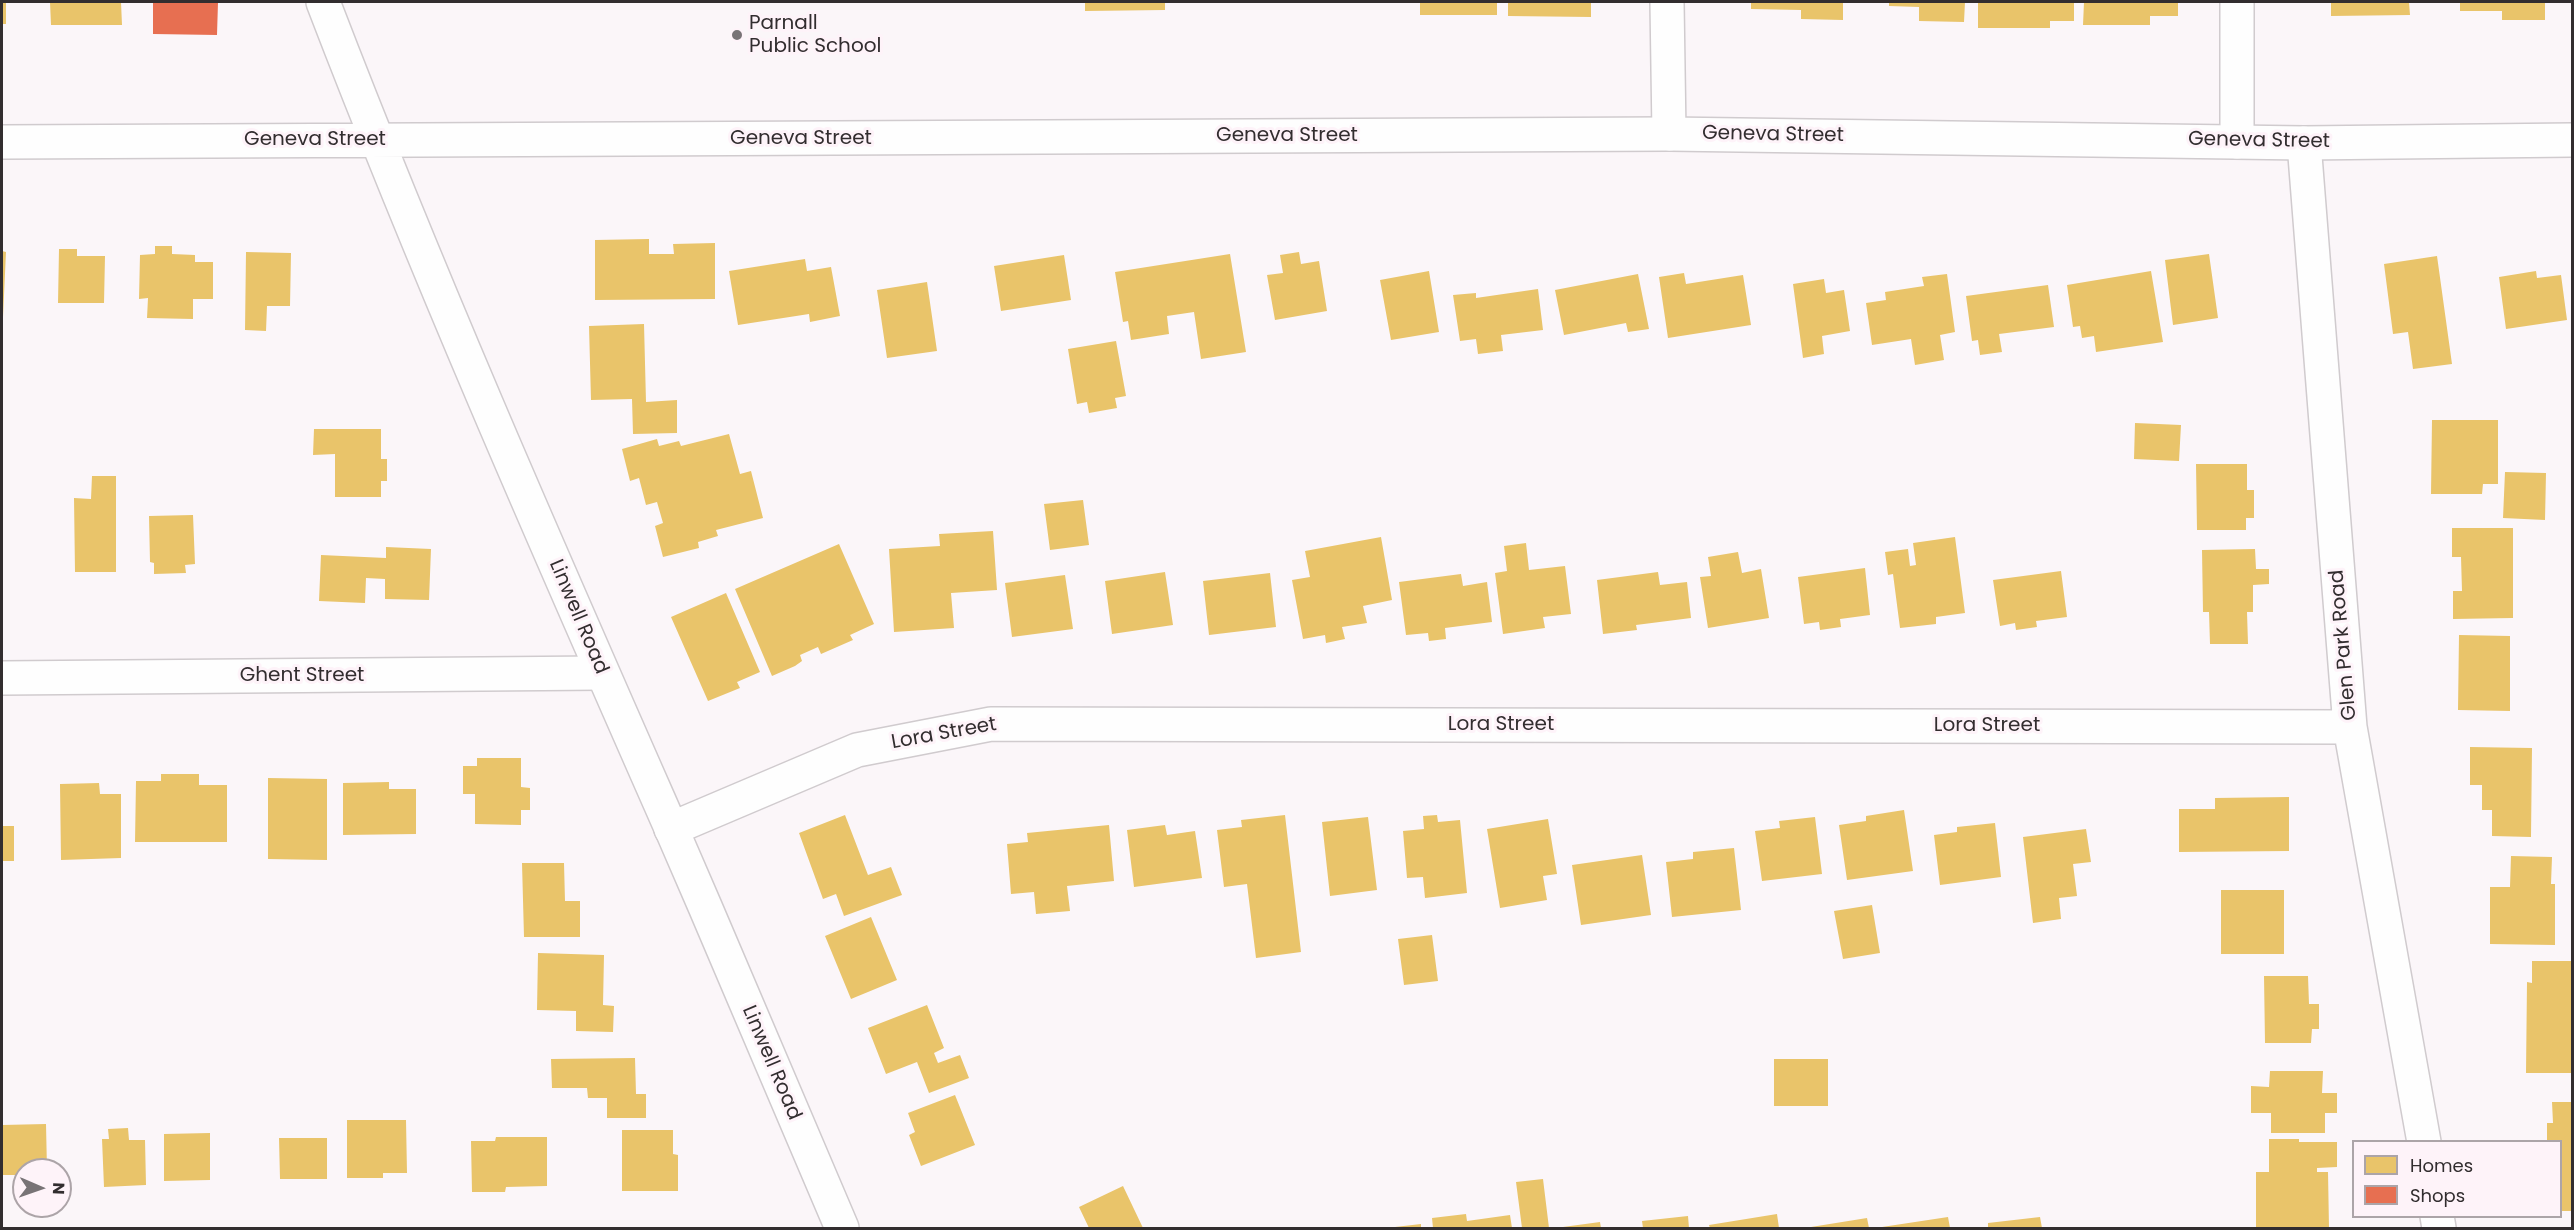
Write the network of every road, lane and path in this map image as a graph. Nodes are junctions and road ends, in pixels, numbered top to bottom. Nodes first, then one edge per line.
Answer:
1 (323, 2) edge
2 (1667, 2) edge
3 (2237, 2) edge
4 (1669, 134) junction
5 (376, 140) junction
6 (2572, 140) edge
7 (2, 142) edge
8 (2237, 142) junction
9 (2304, 142) junction
10 (602, 673) junction
11 (2, 678) edge
12 (2350, 727) junction
13 (672, 829) junction
14 (2424, 1140) edge
15 (842, 1228) edge

1 - 5 main road, Linwell Road
2 - 4 main road
3 - 8 main road
4 - 5 main road, Geneva Street
4 - 8 main road, Geneva Street
5 - 7 main road, Geneva Street
5 - 10 main road, Linwell Road
6 - 9 main road, Geneva Street
8 - 9 main road, Geneva Street
9 - 12 main road, Glen Park Road
10 - 11 main road, Ghent Street
10 - 13 main road, Linwell Road
12 - 13 main road, Lora Street
12 - 14 main road, Glen Park Road
13 - 15 main road, Linwell Road

